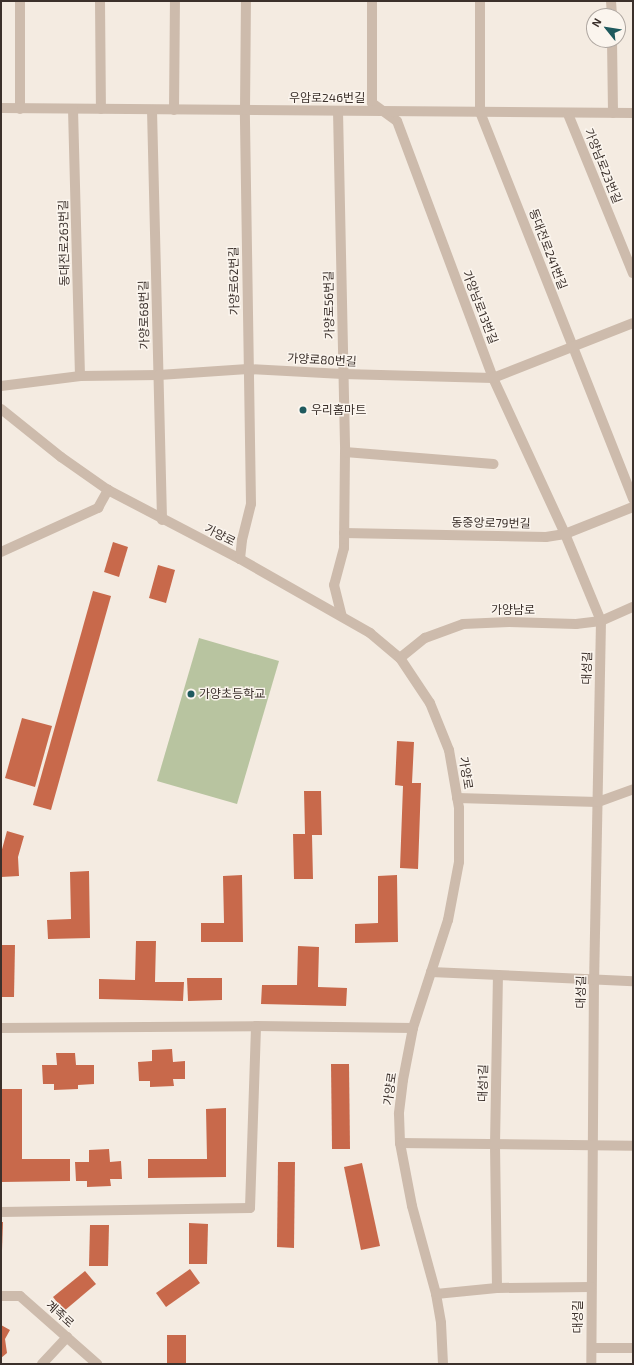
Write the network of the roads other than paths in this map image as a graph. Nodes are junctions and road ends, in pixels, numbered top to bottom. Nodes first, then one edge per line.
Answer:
1 (20, 1) edge
2 (100, 1) edge
3 (175, 1) edge
4 (246, 1) edge
5 (372, 1) edge
6 (480, 1) edge
7 (612, 48) edge
8 (1, 108) edge
9 (20, 108) junction
10 (73, 109) junction
11 (101, 109) junction
12 (152, 110) junction
13 (174, 110) junction
14 (245, 110) junction
15 (338, 111) junction
16 (382, 112) junction
17 (480, 112) junction
18 (613, 113) junction
19 (568, 114) junction
20 (633, 114) edge
21 (633, 273) edge
22 (633, 323) edge
23 (572, 347) junction
24 (248, 369) junction
25 (343, 374) junction
26 (159, 375) junction
27 (80, 376) junction
28 (493, 378) junction
29 (1, 386) edge
30 (1, 409) edge
31 (6, 416) edge
32 (345, 452) junction
33 (494, 464) dead end
34 (108, 490) junction
35 (633, 499) edge
36 (633, 507) edge
37 (162, 520) junction
38 (344, 533) junction
39 (565, 534) junction
40 (1, 552) edge
41 (240, 559) junction
42 (633, 607) edge
43 (342, 616) junction
44 (602, 621) junction
45 (400, 658) junction
46 (633, 789) edge
47 (456, 798) junction
48 (598, 802) junction
49 (431, 972) junction
50 (498, 975) junction
51 (594, 978) junction
52 (633, 981) edge
53 (256, 1026) junction
54 (1, 1028) edge
55 (413, 1028) junction
56 (400, 1143) junction
57 (495, 1145) junction
58 (593, 1146) junction
59 (633, 1146) edge
60 (1, 1212) edge
61 (591, 1287) junction
62 (497, 1288) junction
63 (436, 1294) junction
64 (1, 1296) edge
65 (67, 1337) junction
66 (592, 1348) junction
67 (633, 1348) edge
68 (42, 1364) edge
69 (97, 1364) edge
70 (443, 1364) edge
71 (591, 1364) edge

1 - 9 street
2 - 11 street
3 - 13 street
4 - 14 street, 가양로62번길
5 - 16 street, 가양남로13번길
6 - 17 street, 동대전로241번길
7 - 18 street
8 - 9 street, 우암로246번길
9 - 10 street, 우암로246번길
10 - 11 street, 우암로246번길
10 - 27 street, 동대전로263번길
11 - 12 street, 우암로246번길
12 - 13 street, 우암로246번길
12 - 26 street, 가양로68번길
13 - 14 street, 우암로246번길
14 - 15 street, 우암로246번길
14 - 24 street, 가양로62번길
15 - 16 street, 우암로246번길
15 - 25 street, 가양로56번길
16 - 17 street, 우암로246번길
16 - 28 street, 가양남로13번길
17 - 19 street, 우암로246번길
17 - 23 street, 동대전로241번길
18 - 19 street, 우암로246번길
18 - 20 street, 우암로246번길
19 - 21 street, 가양남로23번길
22 - 23 street, 가양로80번길
23 - 28 street, 가양로80번길
23 - 35 street, 동대전로241번길
24 - 25 street, 가양로80번길
24 - 26 street, 가양로80번길
24 - 41 street, 가양로62번길
25 - 28 street, 가양로80번길
25 - 32 street, 가양로56번길
26 - 27 street, 가양로80번길
26 - 37 street, 가양로68번길
27 - 29 street, 가양로80번길
28 - 39 street, 가양남로13번길
30 - 31 street, 가양로
31 - 34 street, 가양로
32 - 33 street
32 - 38 street, 가양로56번길
34 - 37 street, 가양로
34 - 40 street
36 - 39 street, 동중앙로79번길
37 - 41 street, 가양로
38 - 39 street, 동중앙로79번길
38 - 43 street, 가양로56번길
39 - 44 street, 가양남로13번길
41 - 43 street, 가양로
42 - 44 street, 가양남로
43 - 45 street, 가양로
44 - 45 street, 가양남로
44 - 48 street, 대성길
45 - 47 street, 가양로
46 - 48 street
47 - 48 street
47 - 49 street, 가양로
48 - 51 street, 대성길
49 - 50 street
49 - 55 street, 가양로
50 - 51 street
50 - 57 street, 대성1길
51 - 52 street
51 - 58 street, 대성길
53 - 54 street
53 - 55 street
53 - 60 street
55 - 56 street, 가양로
56 - 57 street
56 - 63 street, 가양로
57 - 58 street
57 - 62 street, 대성1길
58 - 59 street
58 - 61 street, 대성길
61 - 62 street
61 - 66 street, 대성길
62 - 63 street
63 - 70 street, 가양로
64 - 65 street, 계족로
65 - 68 street
65 - 69 street, 계족로
66 - 67 street
66 - 71 street, 대성길

